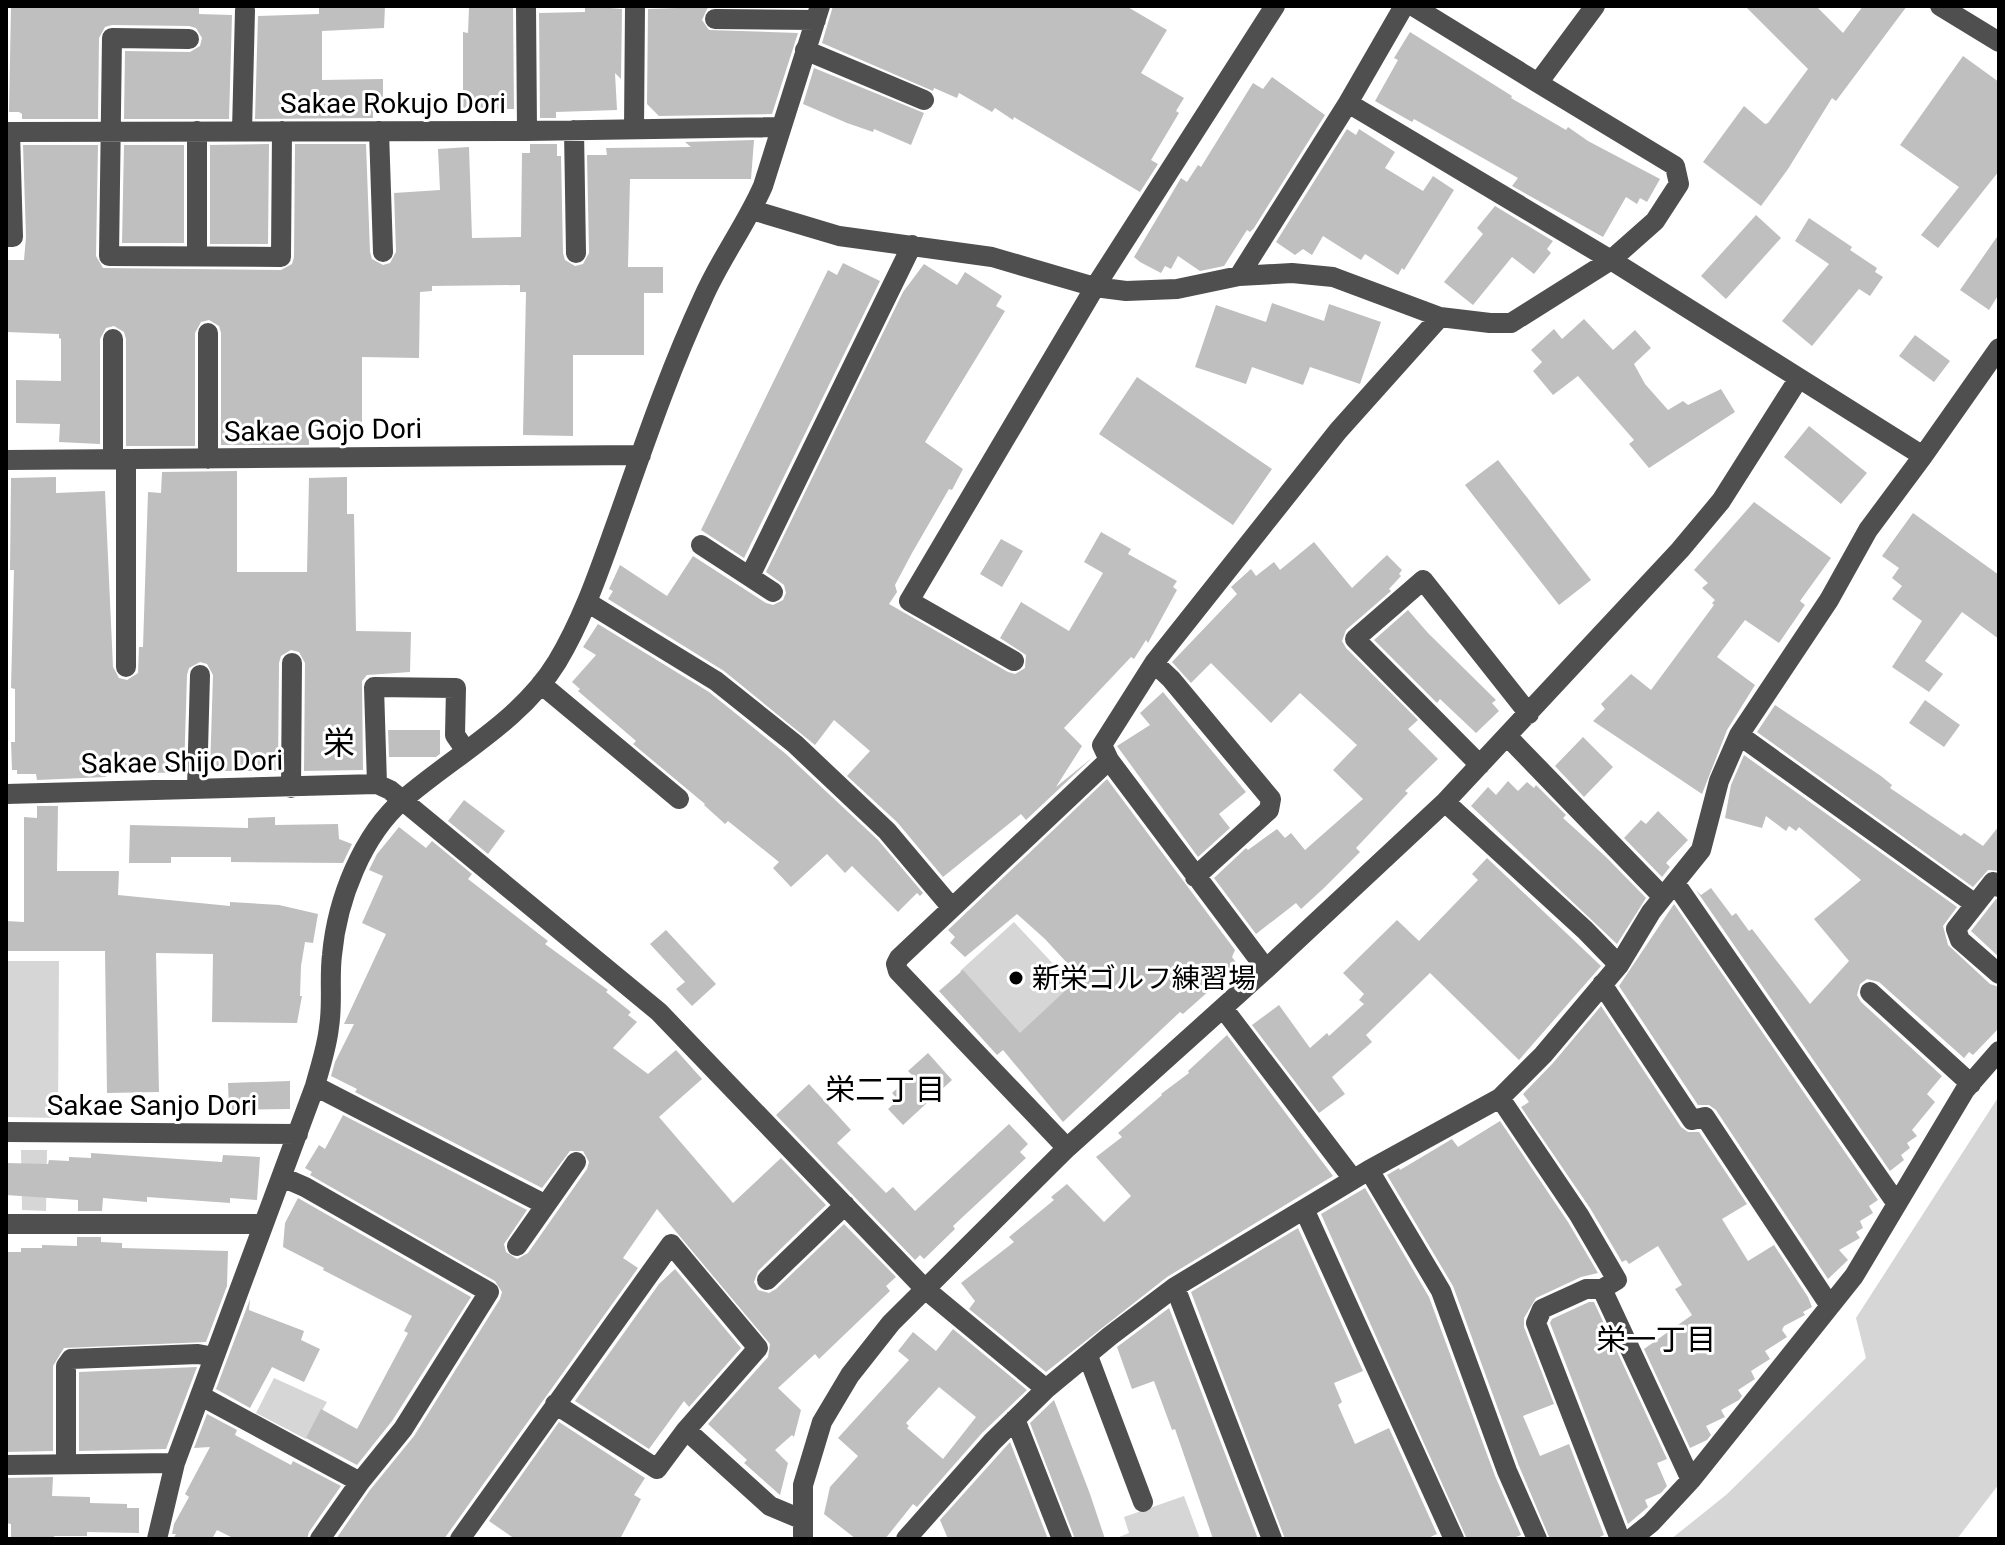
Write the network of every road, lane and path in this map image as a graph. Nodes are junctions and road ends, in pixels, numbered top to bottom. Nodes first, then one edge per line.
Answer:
1 (526, 6) edge
2 (1275, 6) edge
3 (1404, 6) edge
4 (1413, 6) edge
5 (1595, 6) edge
6 (1940, 6) edge
7 (635, 7) edge
8 (245, 10) dead end
9 (818, 13) edge
10 (715, 19) dead end
11 (189, 39) dead end
12 (1999, 42) edge
13 (805, 50) junction
14 (1538, 83) junction
15 (924, 100) dead end
16 (1348, 103) junction
17 (780, 127) junction
18 (634, 129) junction
19 (574, 130) junction
20 (109, 131) junction
21 (197, 131) junction
22 (242, 131) junction
23 (282, 131) junction
24 (379, 131) junction
25 (527, 131) junction
26 (8, 132) edge
27 (752, 210) junction
28 (6, 237) edge
29 (912, 245) junction
30 (383, 252) dead end
31 (576, 253) dead end
32 (197, 256) junction
33 (1611, 260) junction
34 (1239, 276) junction
35 (1095, 287) junction
36 (1440, 317) junction
37 (208, 333) dead end
38 (113, 339) dead end
39 (1999, 348) edge
40 (1799, 378) junction
41 (641, 455) junction
42 (1923, 456) junction
43 (119, 459) junction
44 (208, 459) junction
45 (6, 460) edge
46 (701, 545) dead end
47 (750, 576) junction
48 (773, 592) dead end
49 (587, 602) junction
50 (1014, 661) dead end
51 (292, 663) dead end
52 (1154, 663) junction
53 (126, 667) dead end
54 (200, 675) dead end
55 (541, 684) junction
56 (1529, 714) junction
57 (1739, 735) junction
58 (1508, 737) junction
59 (466, 751) junction
60 (1109, 760) junction
61 (1480, 765) junction
62 (377, 784) junction
63 (197, 788) junction
64 (291, 788) junction
65 (6, 794) edge
66 (679, 799) dead end
67 (402, 800) junction
68 (1445, 802) junction
69 (1195, 877) junction
70 (1999, 887) edge
71 (1669, 890) junction
72 (1975, 904) junction
73 (952, 908) junction
74 (1619, 965) junction
75 (1266, 969) junction
76 (1999, 974) edge
77 (1602, 984) junction
78 (1870, 992) dead end
79 (1223, 1008) junction
80 (1999, 1051) edge
81 (1971, 1084) junction
82 (315, 1086) junction
83 (1500, 1098) junction
84 (6, 1132) edge
85 (298, 1134) junction
86 (1067, 1148) junction
87 (576, 1162) dead end
88 (1361, 1175) junction
89 (282, 1177) junction
90 (1897, 1204) junction
91 (546, 1205) junction
92 (845, 1205) junction
93 (1304, 1209) junction
94 (6, 1224) edge
95 (263, 1224) junction
96 (517, 1246) dead end
97 (767, 1280) dead end
98 (1175, 1287) junction
99 (925, 1289) junction
100 (1602, 1289) junction
101 (1830, 1306) junction
102 (1088, 1356) junction
103 (214, 1357) junction
104 (1046, 1389) junction
105 (201, 1396) junction
106 (555, 1404) junction
107 (1015, 1419) junction
108 (686, 1430) junction
109 (175, 1463) junction
110 (66, 1464) junction
111 (6, 1465) edge
112 (1691, 1480) junction
113 (360, 1482) junction
114 (1143, 1502) dead end
115 (923, 1518) junction
116 (802, 1529) edge
117 (157, 1539) edge
118 (320, 1539) edge
119 (460, 1539) edge
120 (906, 1539) edge
121 (932, 1539) edge
122 (1062, 1539) edge
123 (1272, 1539) edge
124 (1454, 1539) edge
125 (1537, 1539) edge
126 (1620, 1539) edge
127 (1631, 1539) edge

1 - 25 street
2 - 35 street
3 - 16 street
4 - 14 street
5 - 14 street
6 - 12 street
7 - 18 street
8 - 22 street
9 - 10 street
9 - 13 street
11 - 20 street
13 - 15 street
13 - 17 street
14 - 33 street
16 - 33 street
16 - 34 street
17 - 18 street, Sakae Rokujo Dori
17 - 27 street
18 - 19 street, Sakae Rokujo Dori
19 - 25 street, Sakae Rokujo Dori
19 - 31 street
20 - 21 street, Sakae Rokujo Dori
20 - 26 street, Sakae Rokujo Dori
20 - 32 street
21 - 22 street, Sakae Rokujo Dori
21 - 32 street
22 - 23 street, Sakae Rokujo Dori
23 - 24 street, Sakae Rokujo Dori
23 - 32 street
24 - 25 street, Sakae Rokujo Dori
24 - 30 street
26 - 28 street
27 - 29 street
27 - 41 street
29 - 35 street
29 - 47 street
33 - 36 street
33 - 40 street
34 - 35 street
34 - 36 street
35 - 50 street
36 - 52 street
37 - 44 street
38 - 43 street
39 - 42 street
40 - 42 street
40 - 56 street
41 - 44 street, Sakae Gojo Dori
41 - 49 street
42 - 57 street
43 - 44 street, Sakae Gojo Dori
43 - 45 street, Sakae Gojo Dori
43 - 53 street
46 - 47 street
47 - 48 street
49 - 55 street
49 - 73 street
51 - 64 street
52 - 60 street
52 - 69 street
54 - 63 street
55 - 59 street
55 - 66 street
56 - 58 street
56 - 61 street
57 - 71 street
57 - 72 street
58 - 61 street
58 - 71 street
59 - 62 street
59 - 67 street
60 - 69 street
60 - 73 street
61 - 68 street
62 - 64 street, Sakae Shijo Dori
62 - 67 street
63 - 64 street, Sakae Shijo Dori
63 - 65 street, Sakae Shijo Dori
67 - 82 street
67 - 92 street
68 - 74 street
68 - 75 street
69 - 75 street
70 - 72 street
71 - 74 street
71 - 90 street
72 - 76 street
73 - 86 street
74 - 77 street
75 - 79 street
77 - 83 street
77 - 101 street
78 - 81 street
79 - 86 street
79 - 88 street
80 - 81 street
81 - 90 street
82 - 85 street
82 - 91 street
83 - 88 street
83 - 100 street
84 - 85 street, Sakae Sanjo Dori
85 - 89 street
86 - 99 street
87 - 91 street
88 - 93 street
88 - 125 street
89 - 95 street
89 - 113 street
90 - 101 street
91 - 96 street
92 - 97 street
92 - 99 street
93 - 98 street
93 - 124 street
94 - 95 street
95 - 103 street
98 - 102 street
98 - 123 street
99 - 104 street
99 - 116 street
100 - 112 street
100 - 126 street
101 - 112 street
102 - 104 street
102 - 114 street
103 - 105 street
103 - 110 street
104 - 107 street
105 - 109 street
105 - 113 street
106 - 108 street
106 - 108 street
106 - 119 street
107 - 115 street
107 - 122 street
108 - 116 street
109 - 110 street
109 - 117 street
110 - 111 street
112 - 127 street
113 - 118 street
115 - 120 street
115 - 121 street

